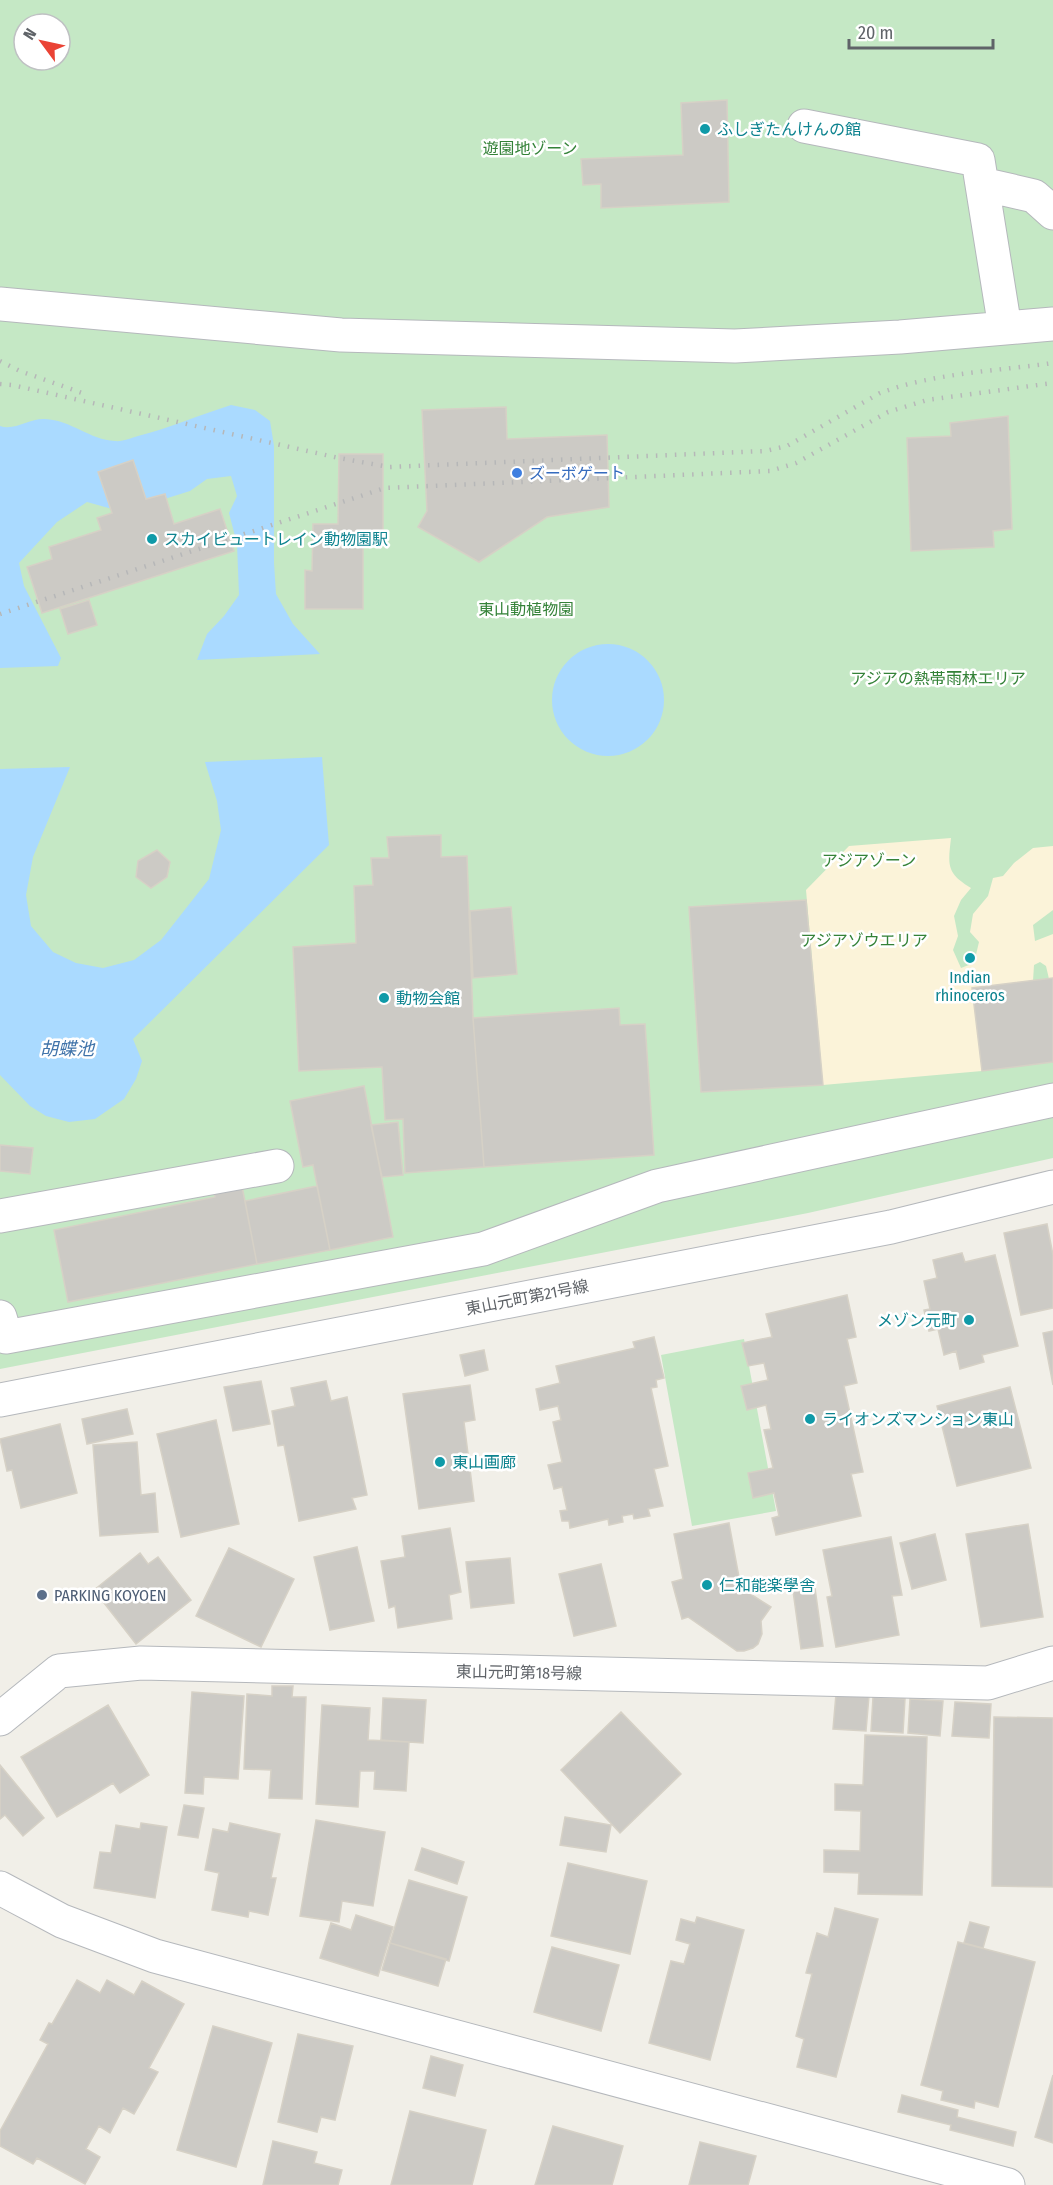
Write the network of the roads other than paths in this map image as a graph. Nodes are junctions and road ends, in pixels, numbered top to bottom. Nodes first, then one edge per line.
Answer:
1 (804, 126) dead end
2 (982, 184) junction
3 (1053, 213) edge
4 (0, 304) edge
5 (1053, 324) edge
6 (1005, 328) junction
7 (1053, 1100) edge
8 (277, 1166) dead end
9 (1053, 1187) edge
10 (0, 1216) edge
11 (0, 1317) edge
12 (0, 1400) edge
13 (1053, 1664) edge
14 (0, 1719) edge
15 (0, 1888) edge
16 (1008, 2185) edge

1 - 2 street
2 - 3 street
2 - 6 street
4 - 6 street
5 - 6 street
7 - 11 street
8 - 10 street
9 - 12 street, 東山元町第21号線
13 - 14 street, 東山元町第18号線
15 - 16 street

